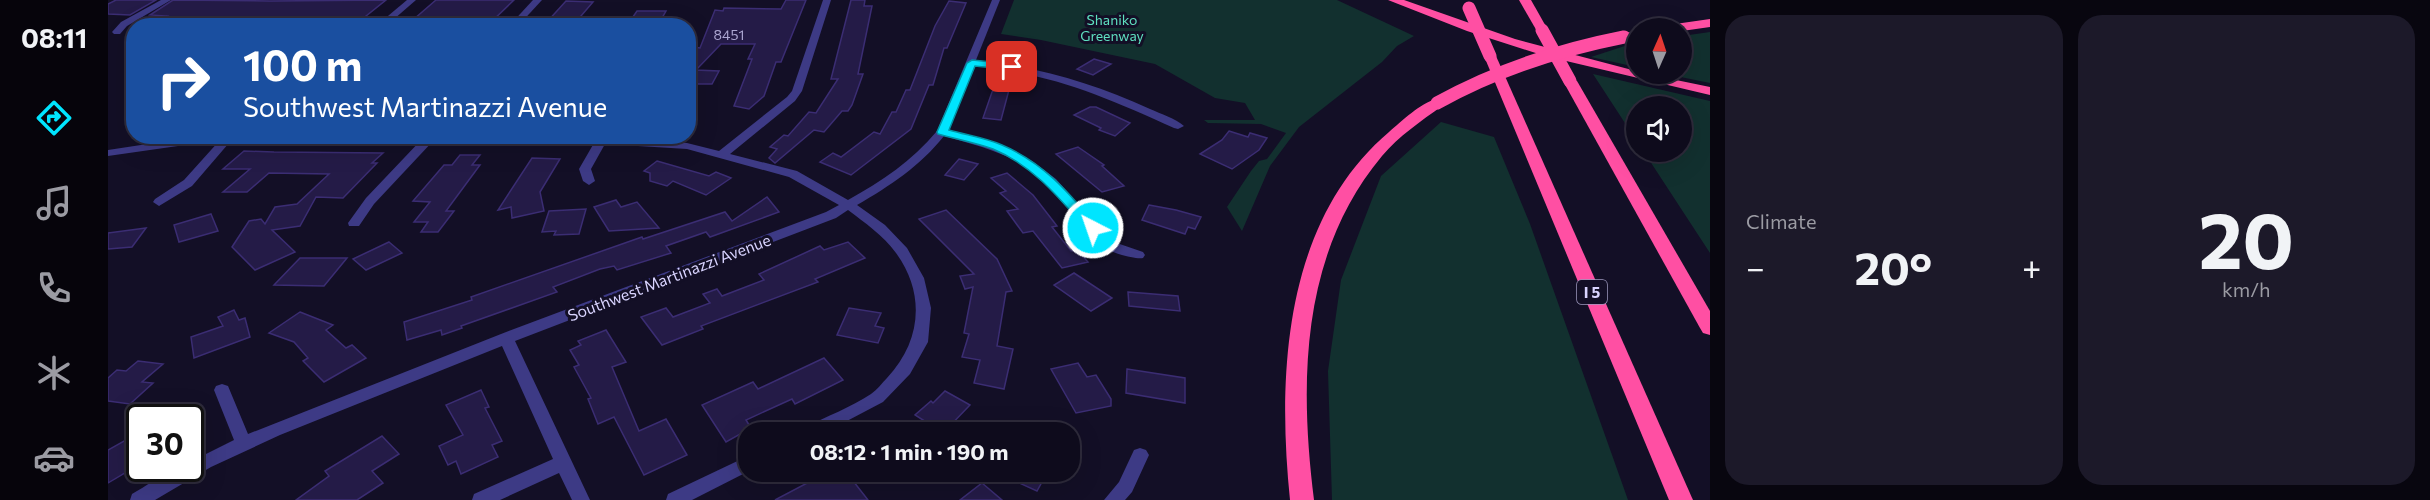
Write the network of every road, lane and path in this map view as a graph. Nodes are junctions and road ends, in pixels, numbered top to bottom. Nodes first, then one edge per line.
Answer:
1 (166, 0) edge
2 (412, 0) edge
3 (538, 0) edge
4 (827, 0) edge
5 (996, 0) edge
6 (1394, 0) edge
7 (1525, 0) edge
8 (1468, 4) edge
9 (134, 18) edge
10 (390, 18) edge
11 (521, 18) edge
12 (126, 23) edge
13 (1710, 23) edge
14 (1692, 26) edge
15 (117, 32) dead end
16 (1626, 37) edge
17 (972, 63) junction
18 (1710, 91) edge
19 (1178, 126) dead end
20 (942, 132) junction
21 (172, 144) edge
22 (221, 144) edge
23 (423, 144) edge
24 (599, 144) edge
25 (671, 144) edge
26 (108, 153) edge
27 (722, 154) junction
28 (589, 181) dead end
29 (159, 202) dead end
30 (850, 206) junction
31 (354, 223) dead end
32 (1138, 255) dead end
33 (1710, 328) edge
34 (506, 338) junction
35 (222, 390) dead end
36 (830, 422) edge
37 (243, 442) junction
38 (1140, 455) dead end
39 (563, 463) junction
40 (738, 468) edge
41 (139, 500) edge
42 (481, 500) edge
43 (582, 500) edge
44 (675, 500) edge
45 (1113, 500) edge
46 (1302, 500) edge
47 (1681, 500) edge

1 - 9 street
2 - 10 street
3 - 11 street
4 - 27 street
5 - 17 street, Southwest Martinazzi Avenue
6 - 18 highway
7 - 33 highway, bridge
8 - 47 highway, I 5, bridge
12 - 15 street
13 - 14 highway
16 - 46 highway, bridge
17 - 19 street
17 - 20 street, Southwest Martinazzi Avenue
20 - 30 street, Southwest Martinazzi Avenue
20 - 32 street
21 - 26 street
22 - 29 street
23 - 31 street
24 - 28 street
25 - 27 street
27 - 30 street
30 - 34 street, Southwest Martinazzi Avenue
30 - 36 street
34 - 37 street, Southwest Martinazzi Avenue
34 - 39 street
35 - 37 street
37 - 41 street, Southwest Martinazzi Avenue
38 - 45 street
39 - 42 street
39 - 43 street
40 - 44 street

